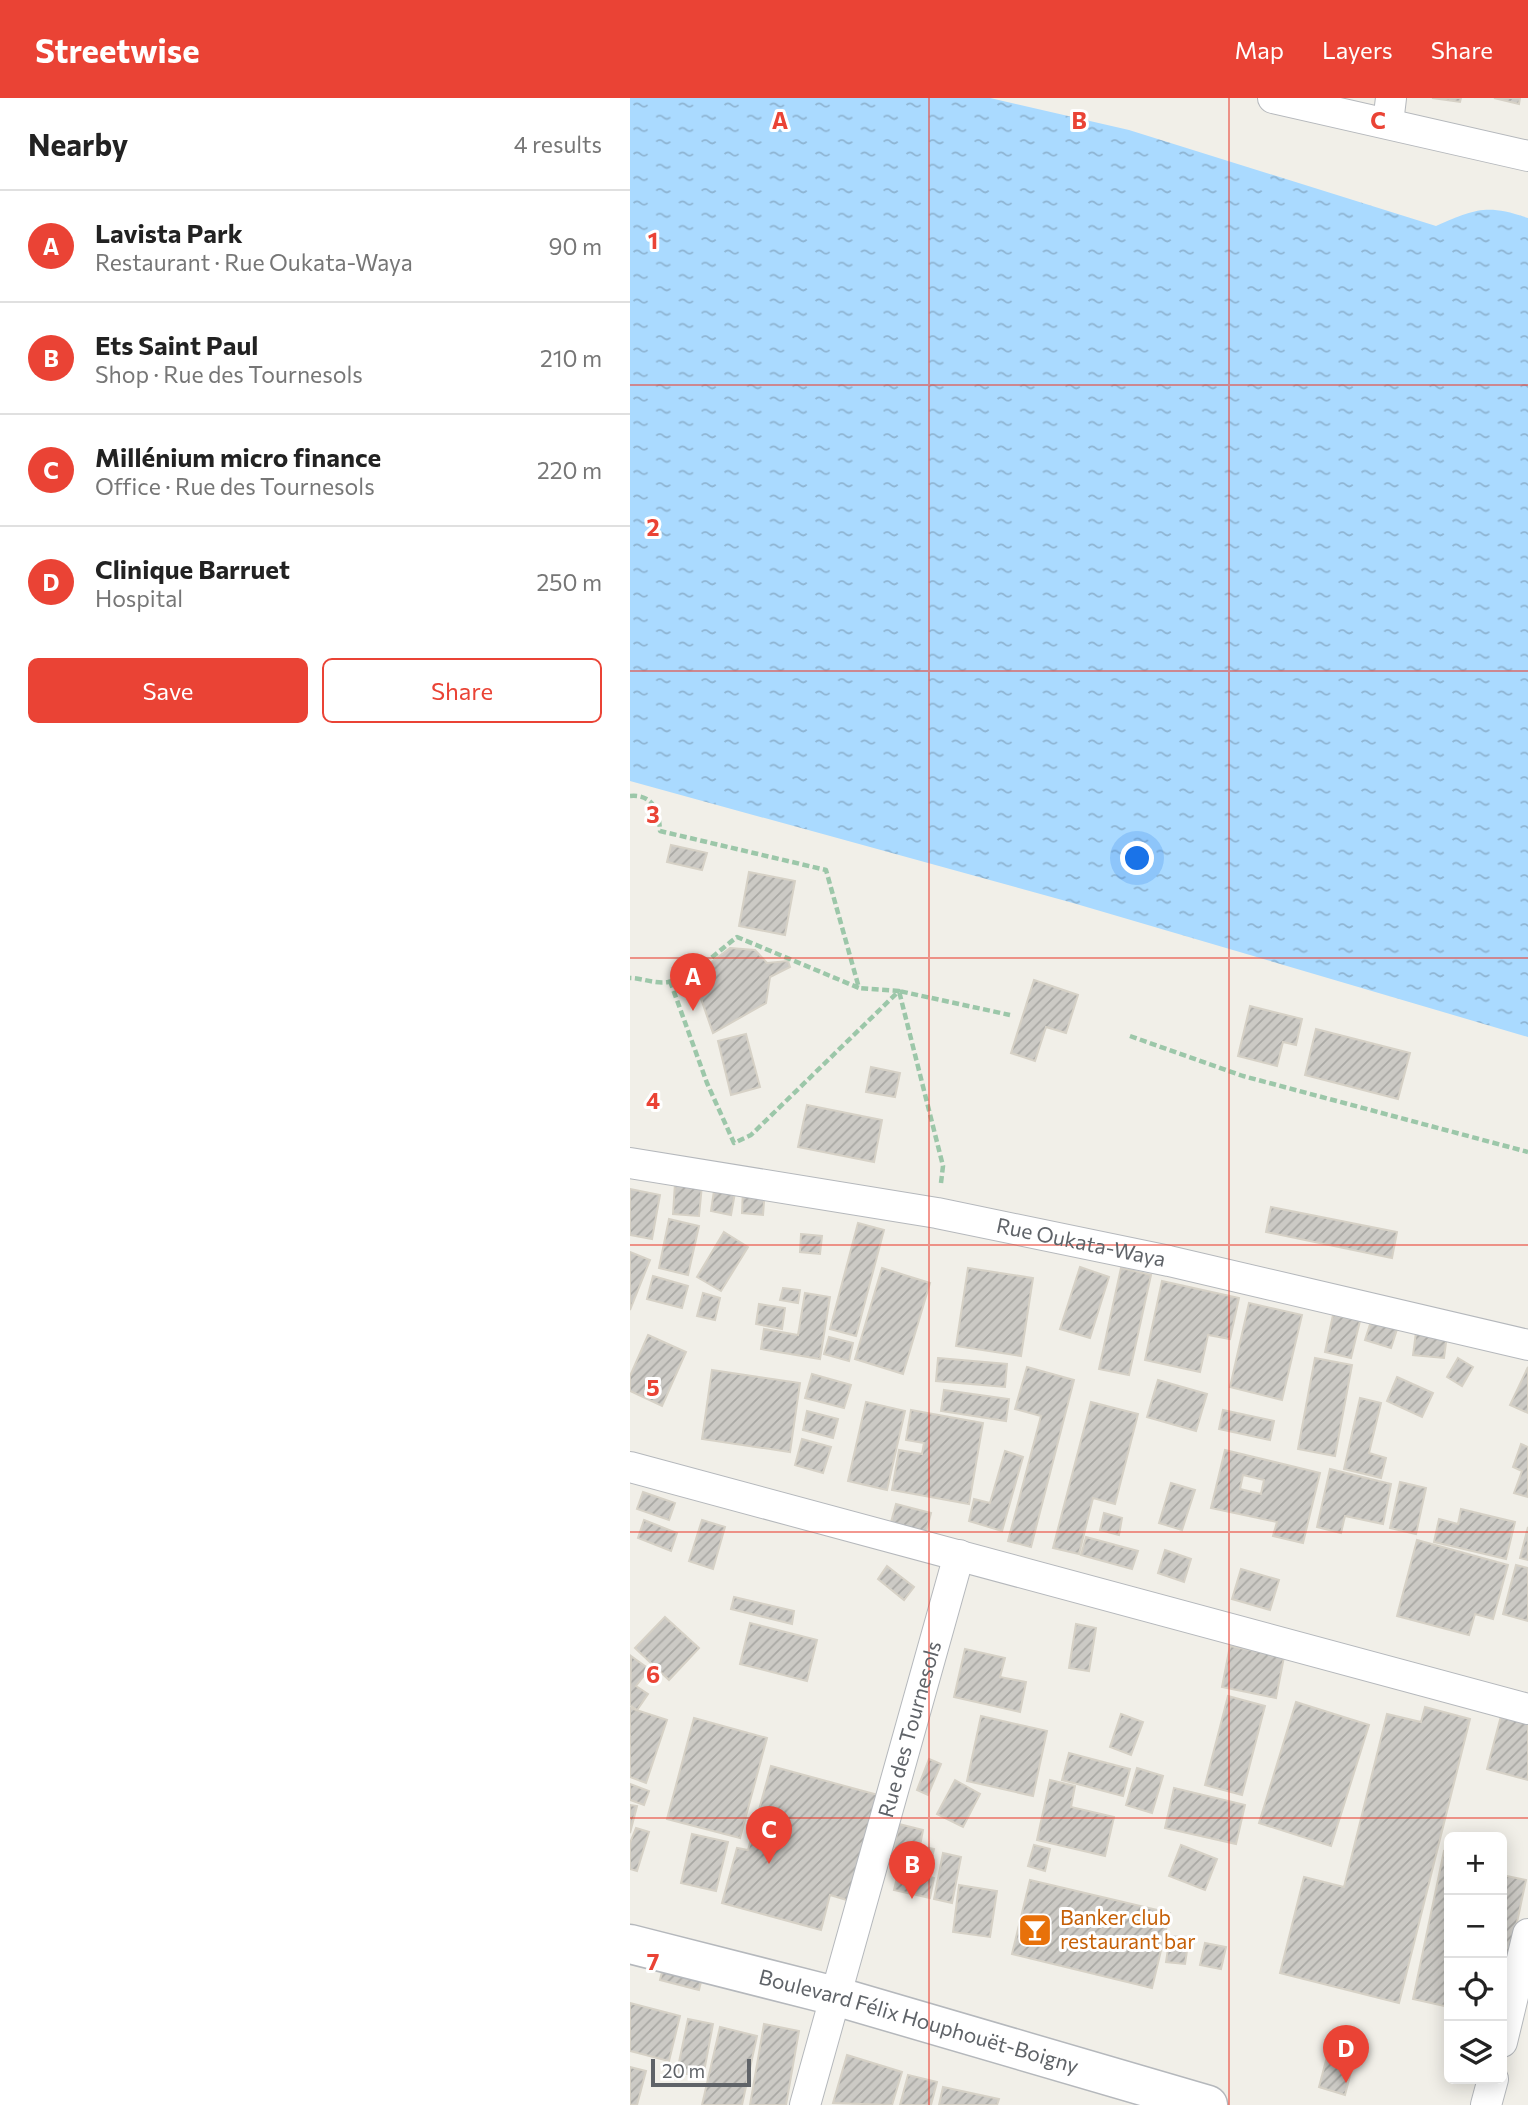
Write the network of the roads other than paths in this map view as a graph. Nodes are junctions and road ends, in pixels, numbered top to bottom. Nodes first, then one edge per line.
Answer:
1 (1273, 98) edge
2 (1390, 111) edge
3 (1528, 156) edge
4 (630, 1163) edge
5 (1528, 1345) edge
6 (630, 1467) edge
7 (959, 1556) junction
8 (1528, 1709) edge
9 (1528, 1934) edge
10 (630, 1944) edge
11 (835, 1996) junction
12 (1507, 2021) edge
13 (1492, 2084) edge
14 (805, 2105) edge
15 (1208, 2105) edge
16 (1486, 2105) edge

1 - 2 street
2 - 3 street
4 - 5 street, Rue Oukata-Waya
6 - 7 street
7 - 8 street
7 - 11 street, Rue des Tournesols
9 - 12 street
10 - 11 street, Boulevard Félix Houphouët-Boigny
11 - 14 street, Rue des Tournesols
11 - 15 street, Boulevard Félix Houphouët-Boigny
13 - 16 street

